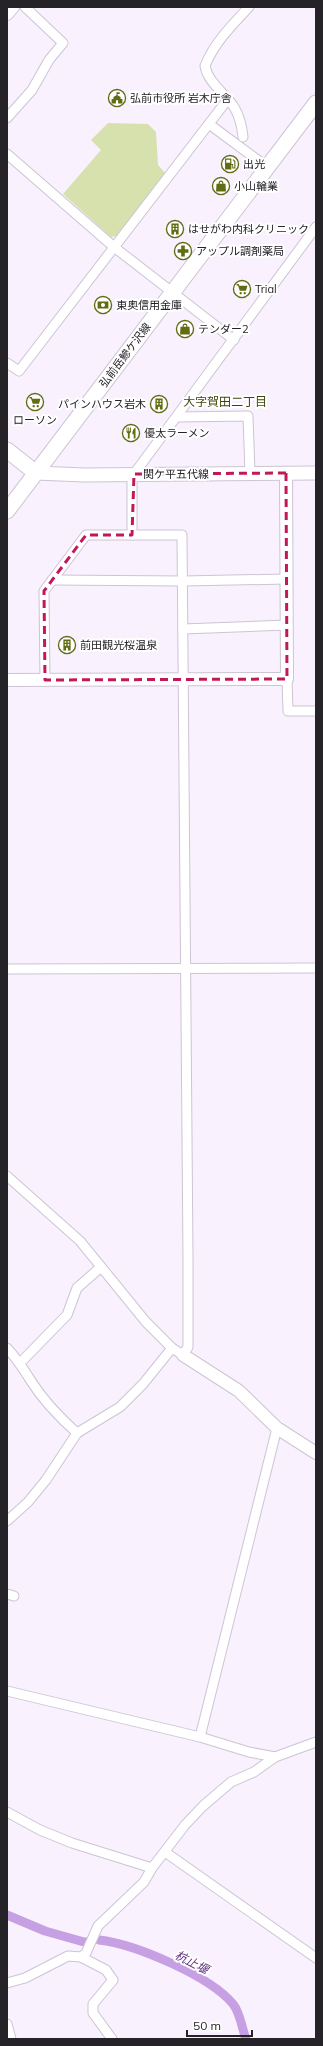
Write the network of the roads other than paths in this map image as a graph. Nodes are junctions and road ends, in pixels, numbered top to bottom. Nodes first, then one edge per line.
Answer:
1 (13, 7) edge
2 (25, 7) edge
3 (249, 7) edge
4 (7, 14) edge
5 (228, 99) junction
6 (316, 103) edge
7 (7, 118) edge
8 (209, 124) junction
9 (243, 137) dead end
10 (7, 154) edge
11 (267, 167) junction
12 (316, 227) edge
13 (114, 247) junction
14 (172, 293) junction
15 (234, 340) junction
16 (7, 363) edge
17 (177, 417) junction
18 (7, 450) edge
19 (36, 473) junction
20 (250, 473) junction
21 (286, 473) junction
22 (316, 473) edge
23 (134, 474) junction
24 (7, 511) edge
25 (132, 535) junction
26 (287, 579) junction
27 (52, 580) junction
28 (183, 581) junction
29 (287, 625) junction
30 (183, 629) junction
31 (288, 679) junction
32 (7, 680) edge
33 (45, 680) junction
34 (183, 680) junction
35 (316, 711) edge
36 (316, 968) edge
37 (7, 969) edge
38 (185, 969) junction
39 (7, 1176) edge
40 (101, 1267) junction
41 (7, 1348) edge
42 (172, 1348) junction
43 (183, 1355) junction
44 (21, 1362) junction
45 (277, 1428) junction
46 (77, 1433) junction
47 (316, 1453) edge
48 (7, 1521) edge
49 (7, 1691) edge
50 (200, 1737) junction
51 (316, 1742) edge
52 (275, 1757) junction
53 (7, 1812) edge
54 (165, 1852) junction
55 (152, 1868) junction
56 (81, 1957) junction
57 (316, 1958) edge
58 (7, 1983) edge
59 (7, 2024) edge
60 (11, 2039) edge
61 (112, 2039) edge

1 - 4 street
2 - 7 street
3 - 5 street
5 - 8 street
5 - 9 street
6 - 11 main road, 弘前岳鰺ケ沢線
8 - 11 street
8 - 13 street
10 - 13 street
11 - 14 main road, 弘前岳鰺ケ沢線
12 - 15 street
13 - 14 street
13 - 16 street
14 - 15 street
14 - 19 main road, 弘前岳鰺ケ沢線
15 - 17 street
17 - 20 street
17 - 23 street
18 - 19 main road
19 - 23 main road, 関ケ平五代線
19 - 24 main road, 弘前岳鰺ケ沢線
20 - 21 main road, 関ケ平五代線
20 - 23 main road, 関ケ平五代線
21 - 22 main road, 関ケ平五代線
21 - 26 street
23 - 25 street
25 - 27 street
25 - 28 street
26 - 28 street
26 - 29 street
27 - 28 street
27 - 33 street
28 - 30 street
29 - 30 street
29 - 31 street
30 - 34 street
31 - 34 street
31 - 35 street
32 - 33 street
33 - 34 street
34 - 38 street
36 - 38 street
37 - 38 street
38 - 43 street
39 - 40 street
40 - 42 street
40 - 44 street
41 - 44 street
42 - 43 street
42 - 46 street
43 - 45 street
44 - 46 street
45 - 47 street
45 - 50 street
46 - 48 street
49 - 50 street
50 - 52 street
51 - 52 street
52 - 54 street
53 - 55 street
54 - 55 street
54 - 57 street
55 - 56 street
56 - 58 street
56 - 61 street
59 - 60 street

